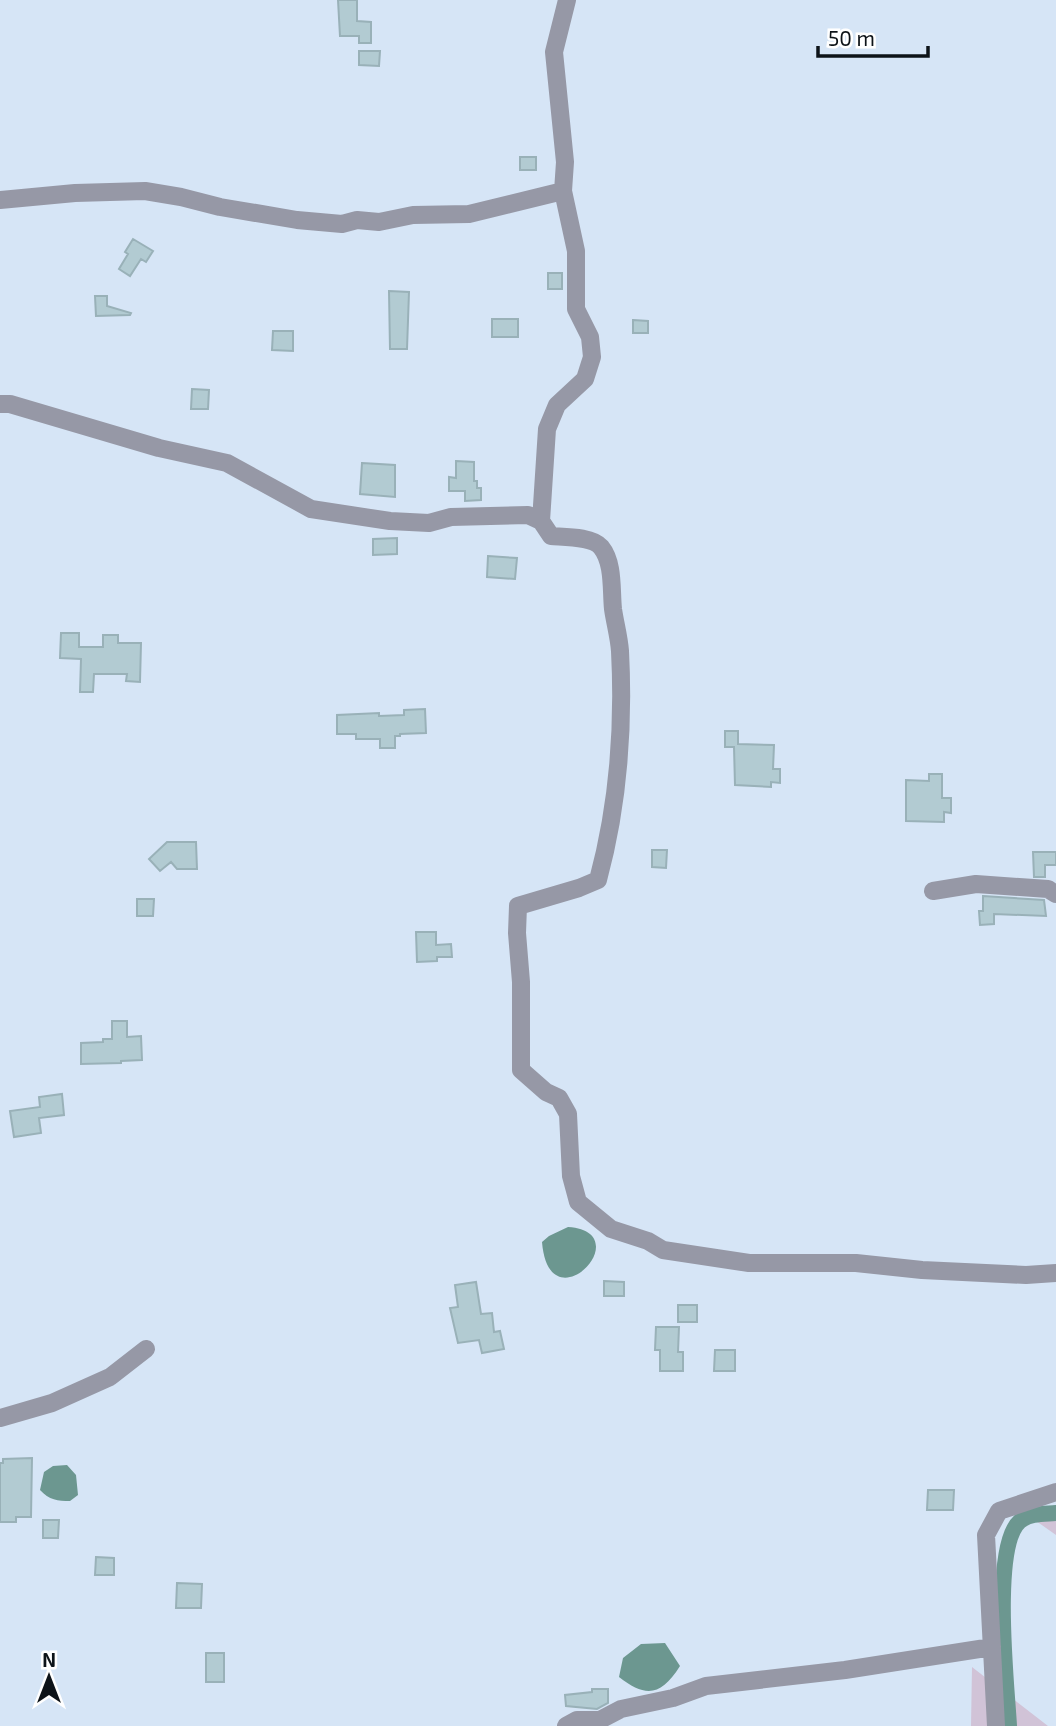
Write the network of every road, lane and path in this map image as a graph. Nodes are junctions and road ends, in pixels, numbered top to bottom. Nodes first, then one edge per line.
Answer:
1 (567, 0) edge
2 (563, 191) junction
3 (0, 200) edge
4 (0, 404) edge
5 (541, 521) junction
6 (933, 891) dead end
7 (1056, 894) edge
8 (1056, 1273) edge
9 (146, 1349) dead end
10 (0, 1418) edge
11 (1056, 1492) edge
12 (992, 1647) junction
13 (566, 1726) edge
14 (996, 1726) edge

1 - 2 street
2 - 3 street
2 - 5 street
4 - 5 street
5 - 8 street
6 - 7 street
9 - 10 street
11 - 12 street
12 - 13 street
12 - 14 street

